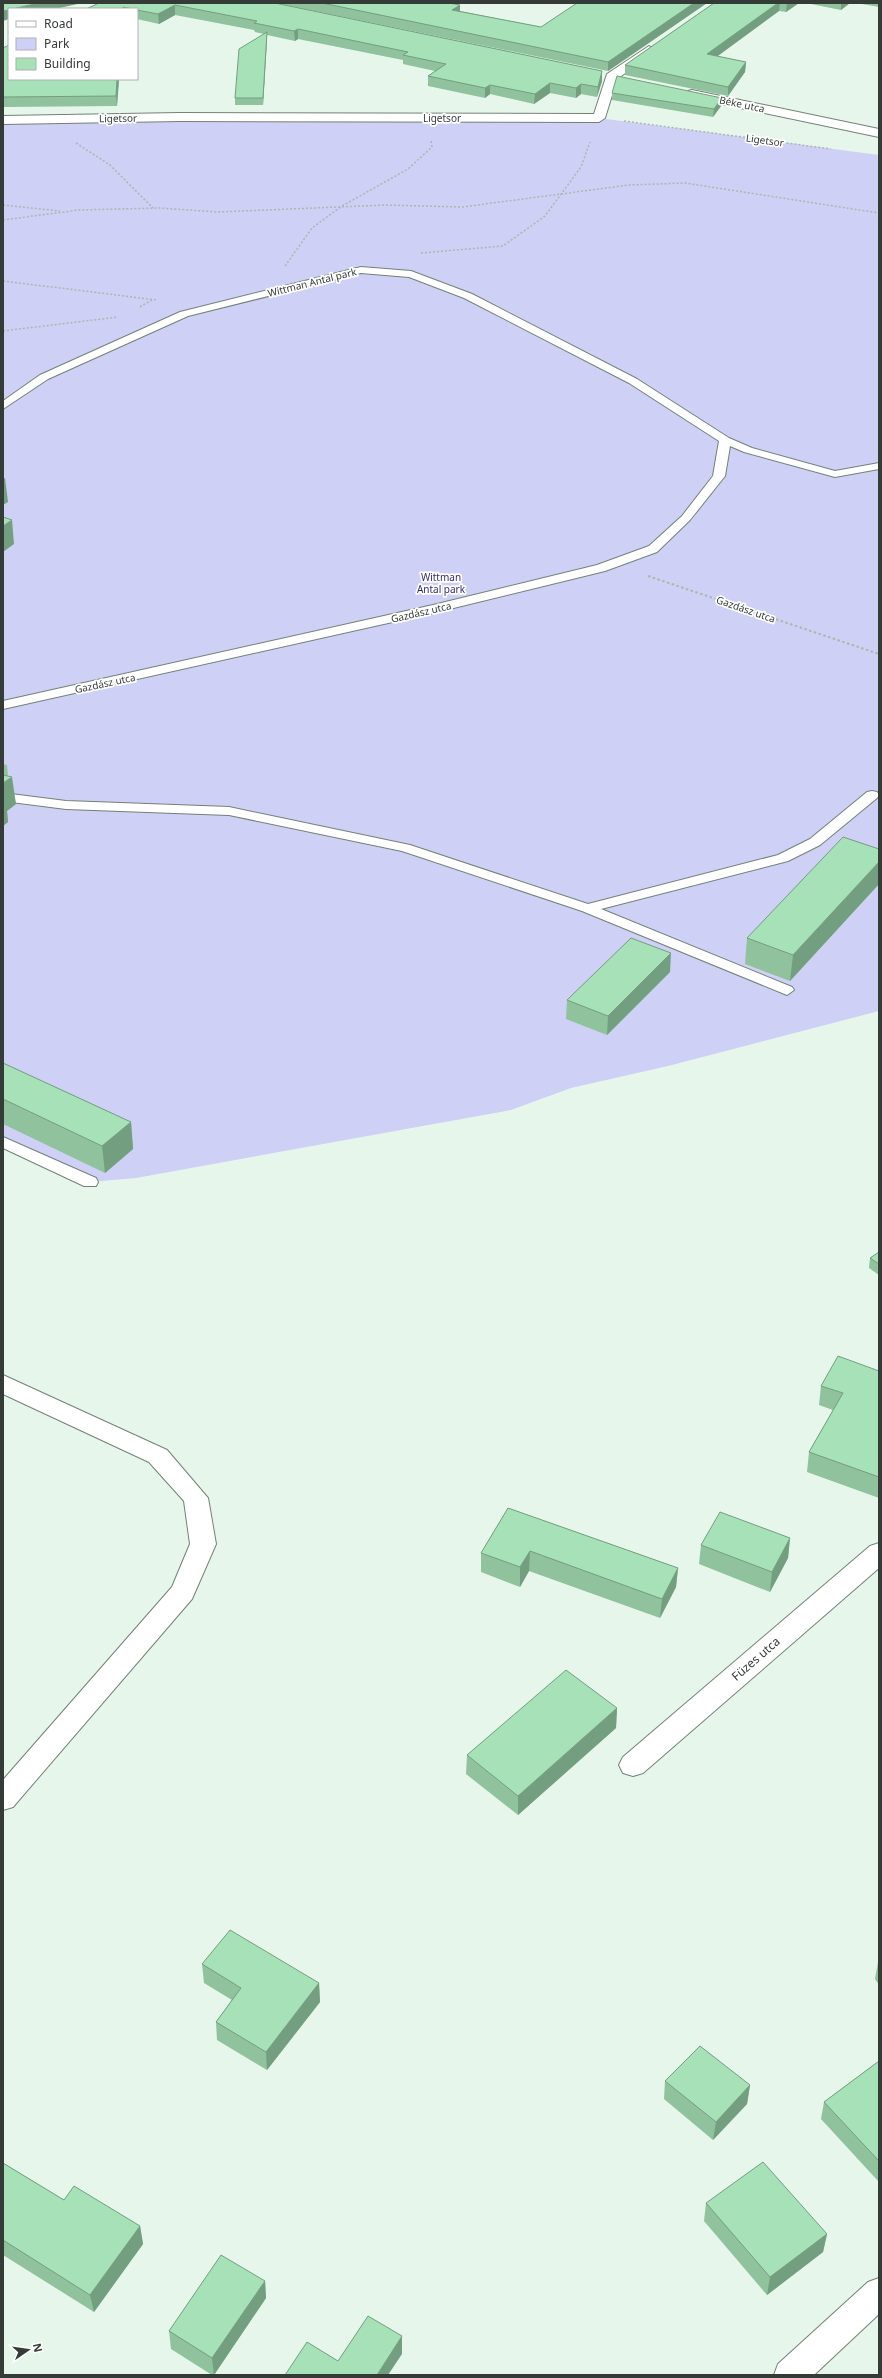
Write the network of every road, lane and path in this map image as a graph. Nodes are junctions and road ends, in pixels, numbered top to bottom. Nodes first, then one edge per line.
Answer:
1 (661, 42) edge
2 (595, 74) edge
3 (611, 77) junction
4 (626, 80) edge
5 (680, 92) edge
6 (426, 118) junction
7 (599, 118) junction
8 (62, 119) junction
9 (3, 120) edge
10 (879, 133) edge
11 (832, 149) dead end
12 (560, 195) junction
13 (3, 204) edge
14 (342, 206) junction
15 (153, 208) junction
16 (64, 212) junction
17 (879, 213) edge
18 (3, 220) edge
19 (414, 254) dead end
20 (3, 281) edge
21 (269, 292) junction
22 (152, 300) junction
23 (160, 300) dead end
24 (135, 310) dead end
25 (124, 316) dead end
26 (3, 332) edge
27 (3, 406) edge
28 (725, 440) junction
29 (879, 466) edge
30 (601, 568) junction
31 (879, 654) edge
32 (3, 705) edge
33 (872, 795) dead end
34 (3, 797) edge
35 (587, 908) junction
36 (787, 990) dead end
37 (3, 1142) edge
38 (90, 1182) dead end
39 (3, 1384) edge
40 (879, 1553) edge
41 (633, 1765) dead end
42 (3, 1799) edge
43 (879, 2294) edge
44 (790, 2375) edge

1 - 3 street
2 - 3 street
3 - 4 street
3 - 7 street
5 - 10 street, Béke utca
6 - 7 street, Ligetsor
6 - 8 street, Ligetsor
6 - 14 path
7 - 11 path, Ligetsor
7 - 12 path
8 - 9 street, Ligetsor
8 - 15 path
12 - 14 path
12 - 17 path
12 - 19 path
13 - 16 path
14 - 15 path
14 - 21 path
15 - 16 path
16 - 18 path
20 - 22 path
21 - 27 lane, Wittman Antal park
21 - 28 lane, Wittman Antal park
22 - 23 path
22 - 24 path
25 - 26 path
28 - 29 lane, Wittman Antal park
28 - 30 lane
30 - 31 path, Gazdász utca
30 - 32 lane, Gazdász utca
33 - 35 lane
34 - 35 lane
35 - 36 lane
37 - 38 lane
39 - 42 street
40 - 41 street, Füzes utca
43 - 44 street

